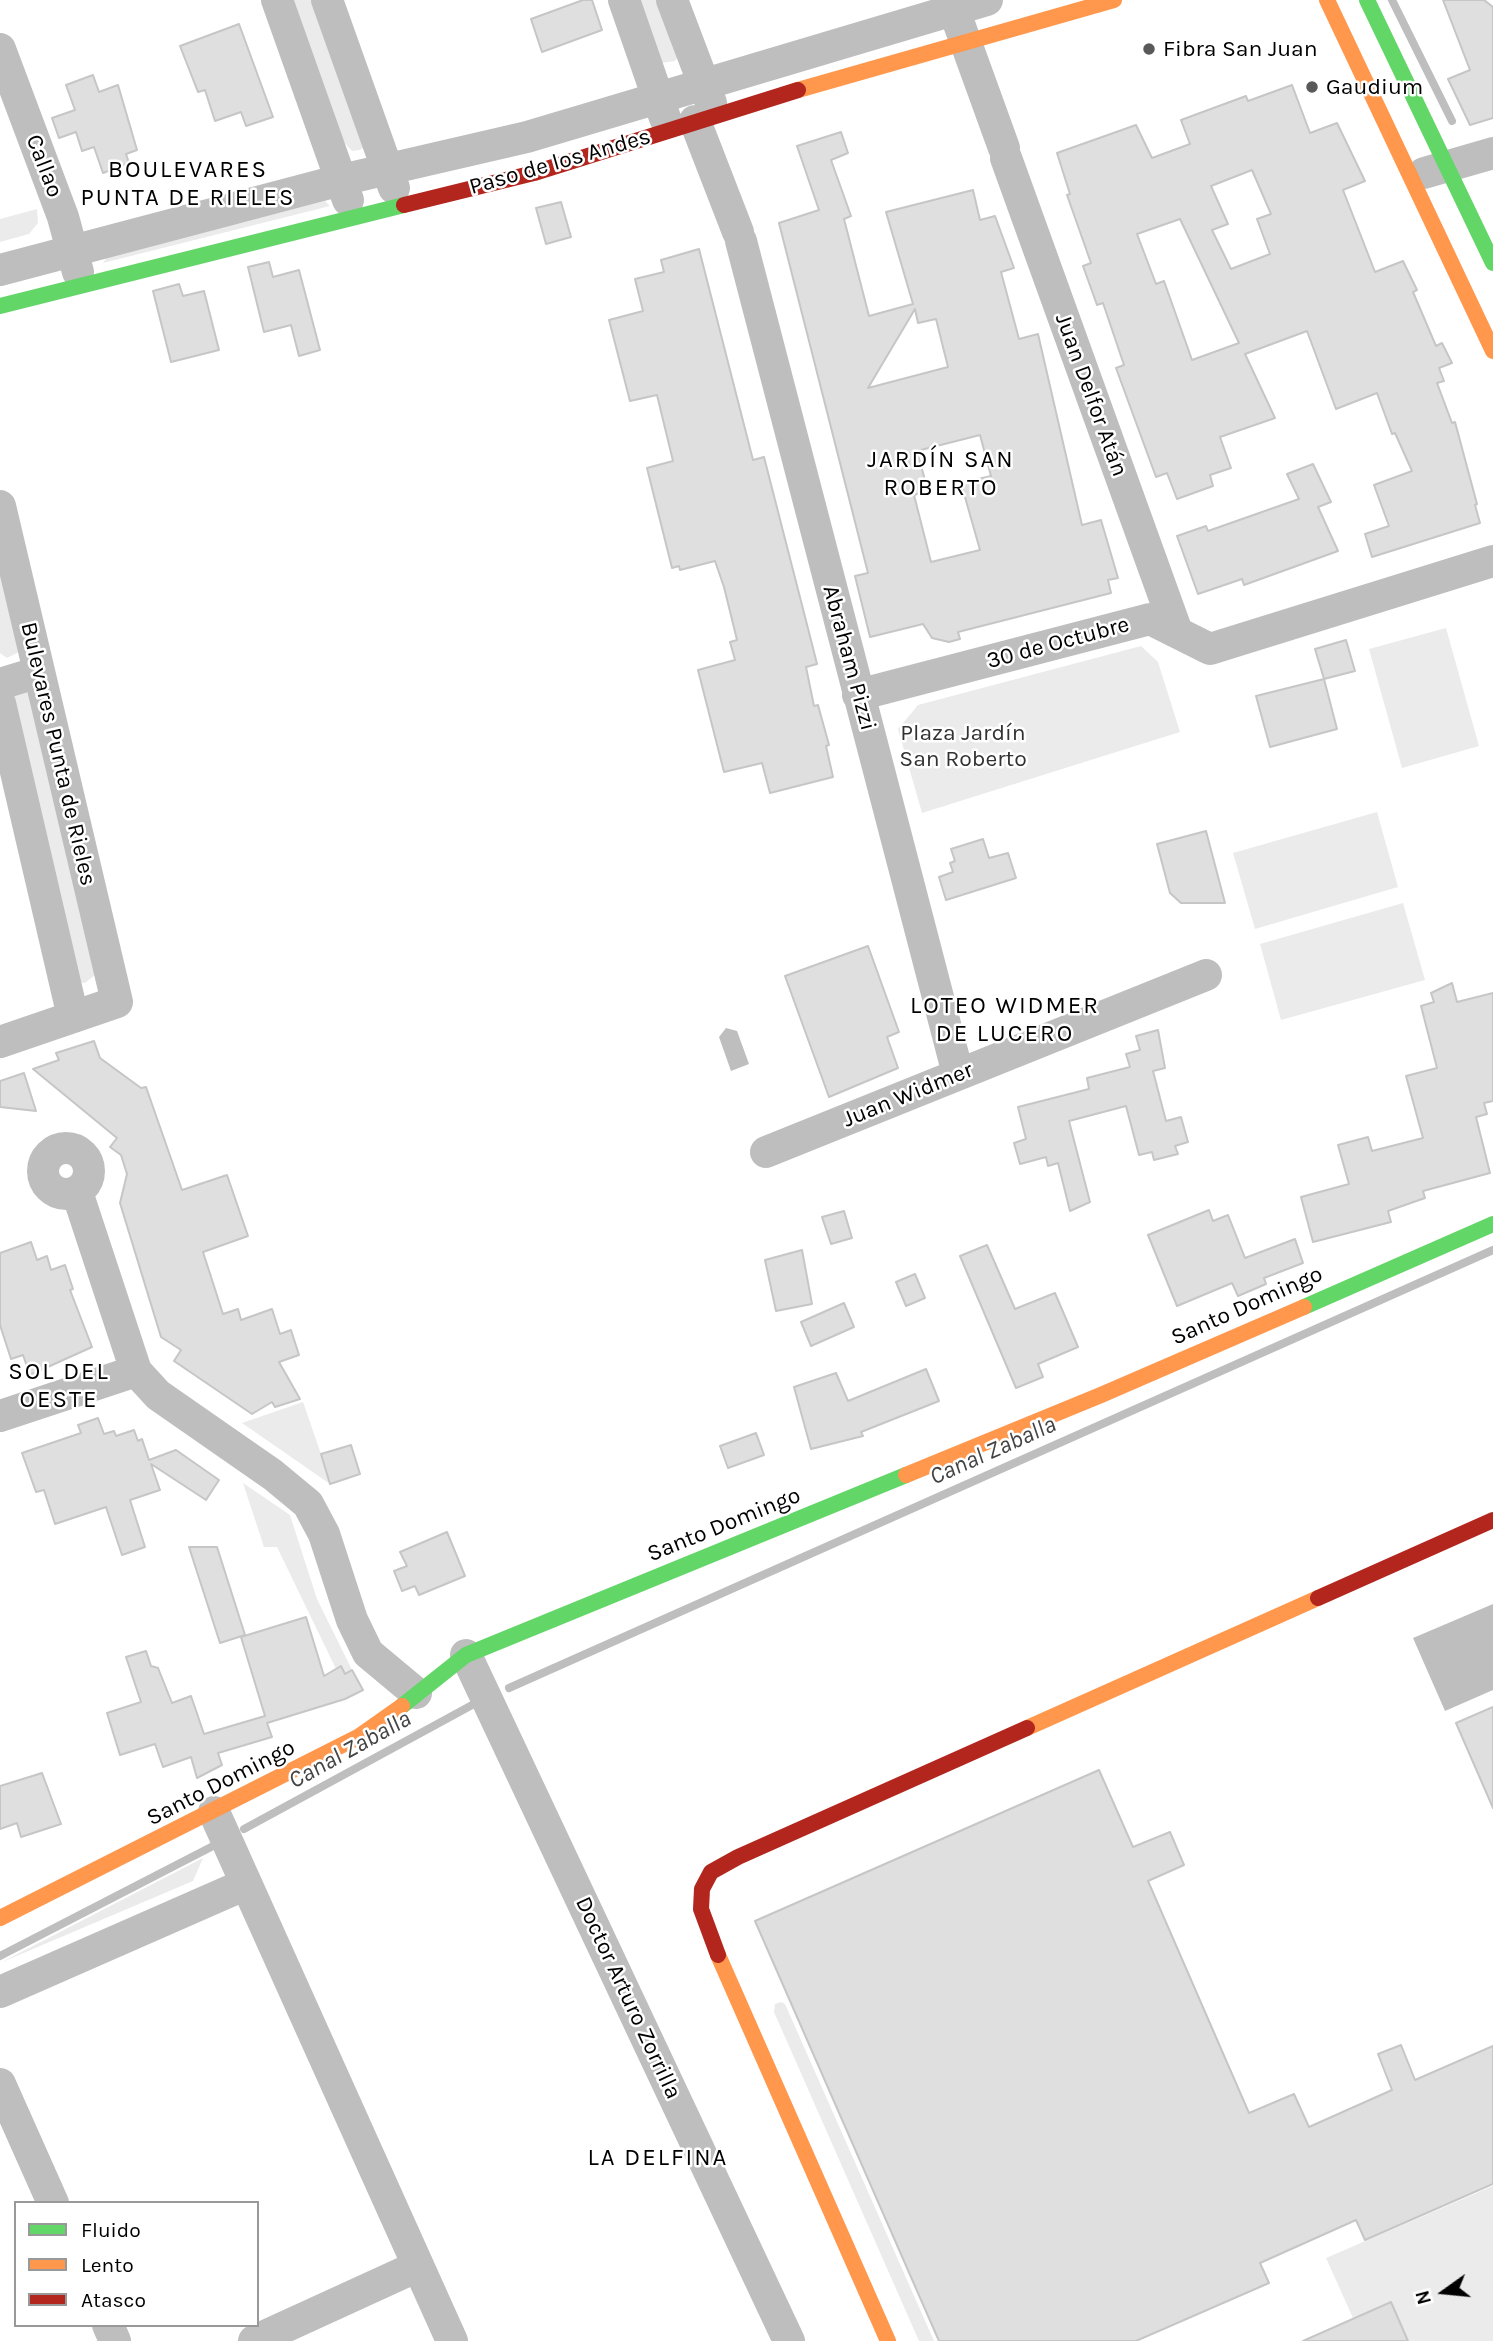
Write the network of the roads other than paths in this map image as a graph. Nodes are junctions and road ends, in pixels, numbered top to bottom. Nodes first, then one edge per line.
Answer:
1 (277, 0) edge
2 (327, 0) edge
3 (624, 0) edge
4 (672, 0) edge
5 (987, 0) edge
6 (1114, 0) edge
7 (1326, 0) edge
8 (1367, 0) edge
9 (952, 5) edge
10 (965, 41) junction
11 (0, 49) edge
12 (703, 83) junction
13 (658, 97) junction
14 (693, 122) junction
15 (1493, 153) edge
16 (1447, 167) junction
17 (387, 169) junction
18 (1412, 176) junction
19 (341, 180) junction
20 (400, 206) junction
21 (354, 217) junction
22 (73, 251) junction
23 (1493, 262) edge
24 (0, 270) edge
25 (82, 285) junction
26 (0, 306) edge
27 (1493, 351) edge
28 (0, 506) edge
29 (1493, 561) edge
30 (1177, 632) junction
31 (39, 672) junction
32 (0, 684) edge
33 (858, 695) junction
34 (0, 703) edge
35 (1206, 975) dead end
36 (73, 1017) junction
37 (0, 1042) edge
38 (958, 1074) junction
39 (766, 1152) dead end
40 (77, 1192) dead end
41 (1493, 1224) edge
42 (135, 1371) junction
43 (0, 1416) edge
44 (1493, 1520) edge
45 (466, 1655) junction
46 (416, 1693) junction
47 (214, 1812) junction
48 (246, 1884) junction
49 (0, 1918) edge
50 (0, 1992) edge
51 (0, 2084) edge
52 (52, 2201) edge
53 (418, 2266) junction
54 (254, 2341) edge
55 (452, 2341) edge
56 (789, 2341) edge
57 (888, 2341) edge

1 - 19 street
2 - 17 street
3 - 13 street, Abraham Pizzi
4 - 12 street, Abraham Pizzi
5 - 9 street, Paso de los Andes
6 - 10 street, Paso de los Andes
7 - 18 street
8 - 16 street
9 - 10 street, Juan Delfor Atán
9 - 12 street, Paso de los Andes
10 - 14 street, Paso de los Andes
10 - 30 street, Juan Delfor Atán
11 - 22 street, Callao
12 - 13 street, Paso de los Andes
12 - 14 street, Abraham Pizzi
13 - 14 street, Abraham Pizzi
13 - 17 street, Paso de los Andes
14 - 20 street, Paso de los Andes
14 - 33 street, Abraham Pizzi
15 - 16 street
16 - 18 street
16 - 23 street
17 - 19 street, Paso de los Andes
17 - 20 street
18 - 27 street
19 - 21 street
19 - 22 street, Paso de los Andes
20 - 21 street, Paso de los Andes
21 - 25 street, Paso de los Andes
22 - 24 street, Paso de los Andes
22 - 25 street, Callao
25 - 26 street, Paso de los Andes
28 - 31 street, Bulevares Punta de Rieles
29 - 30 street, 30 de Octubre
30 - 33 street, 30 de Octubre
31 - 32 street
31 - 36 street, Bulevares Punta de Rieles
33 - 38 street, Abraham Pizzi
34 - 36 street, Bulevares Punta de Rieles
35 - 38 street, Juan Widmer
36 - 37 street
38 - 39 street, Juan Widmer
40 - 42 street
41 - 45 street, Santo Domingo
42 - 43 street
42 - 46 street
44 - 57 street
45 - 46 street, Santo Domingo
45 - 56 street, Doctor Arturo Zorrilla
46 - 47 street, Santo Domingo
47 - 48 street
47 - 49 street, Santo Domingo
48 - 50 street
48 - 53 street
51 - 52 street
53 - 54 street
53 - 55 street

